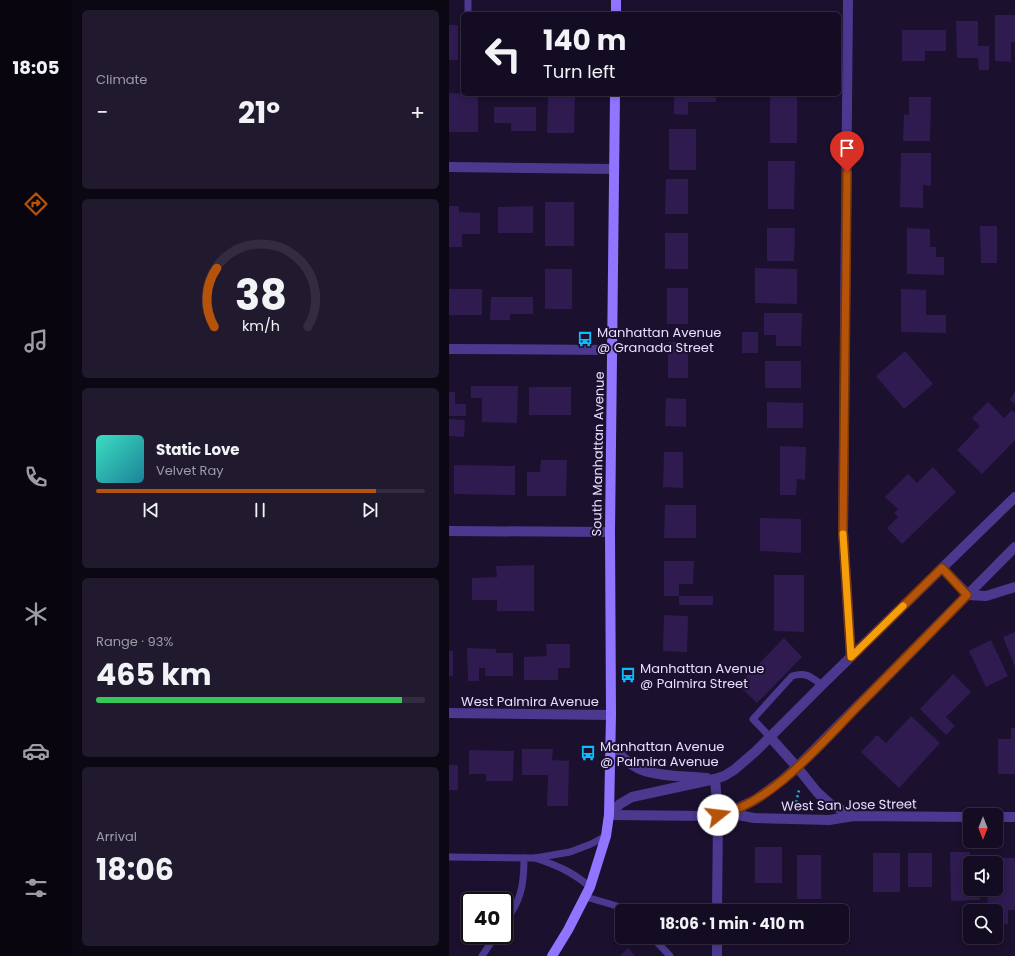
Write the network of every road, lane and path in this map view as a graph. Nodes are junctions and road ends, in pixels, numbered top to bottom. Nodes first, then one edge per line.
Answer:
1 (468, 0) edge
2 (616, 0) edge
3 (848, 0) edge
4 (468, 12) edge
5 (615, 12) edge
6 (615, 96) edge
7 (449, 167) edge
8 (614, 169) junction
9 (449, 349) edge
10 (612, 350) junction
11 (1015, 498) edge
12 (449, 531) edge
13 (610, 532) junction
14 (1015, 547) edge
15 (942, 568) junction
16 (1015, 587) edge
17 (967, 595) junction
18 (851, 657) junction
19 (822, 685) junction
20 (449, 713) edge
21 (611, 714) junction
22 (770, 737) junction
23 (611, 745) junction
24 (797, 767) junction
25 (715, 779) junction
26 (800, 784) dead end
27 (794, 813) dead end
28 (722, 814) junction
29 (609, 815) junction
30 (854, 816) junction
31 (963, 816) edge
32 (1003, 817) edge
33 (1015, 817) edge
34 (606, 836) junction
35 (449, 857) edge
36 (524, 858) junction
37 (535, 858) junction
38 (590, 887) junction
39 (586, 897) junction
40 (717, 904) edge
41 (615, 905) edge
42 (513, 910) edge
43 (490, 944) edge
44 (659, 944) edge
45 (717, 944) edge
46 (481, 956) edge
47 (552, 956) edge
48 (671, 956) edge
49 (717, 956) edge

1 - 4 lane
2 - 5 main road
3 - 18 street
6 - 8 main road, South Manhattan Avenue
7 - 8 street
8 - 10 main road, South Manhattan Avenue
9 - 10 street
10 - 13 main road, South Manhattan Avenue
11 - 15 street
12 - 13 street
13 - 21 main road, South Manhattan Avenue
14 - 17 street
15 - 17 street
15 - 18 street
16 - 17 street
17 - 24 street
18 - 19 street
19 - 22 street
19 - 22 lane
20 - 21 street, West Palmira Avenue
21 - 23 main road, South Manhattan Avenue
22 - 24 street
22 - 25 street
23 - 25 street
23 - 29 main road, South Manhattan Avenue
24 - 28 street
24 - 30 street
25 - 28 street
25 - 29 street
26 - 27 path
28 - 29 street, West San Jose Street
28 - 30 street, West San Jose Street
28 - 40 street
29 - 34 main road, South Manhattan Avenue
30 - 31 street, West San Jose Street
32 - 33 street
34 - 37 lane
34 - 38 main road, South Manhattan Avenue
35 - 36 lane
36 - 37 lane
36 - 42 lane
37 - 38 lane
38 - 39 main road, South Manhattan Avenue
39 - 41 lane
39 - 47 main road, South Manhattan Avenue
43 - 46 lane
44 - 48 lane
45 - 49 street

